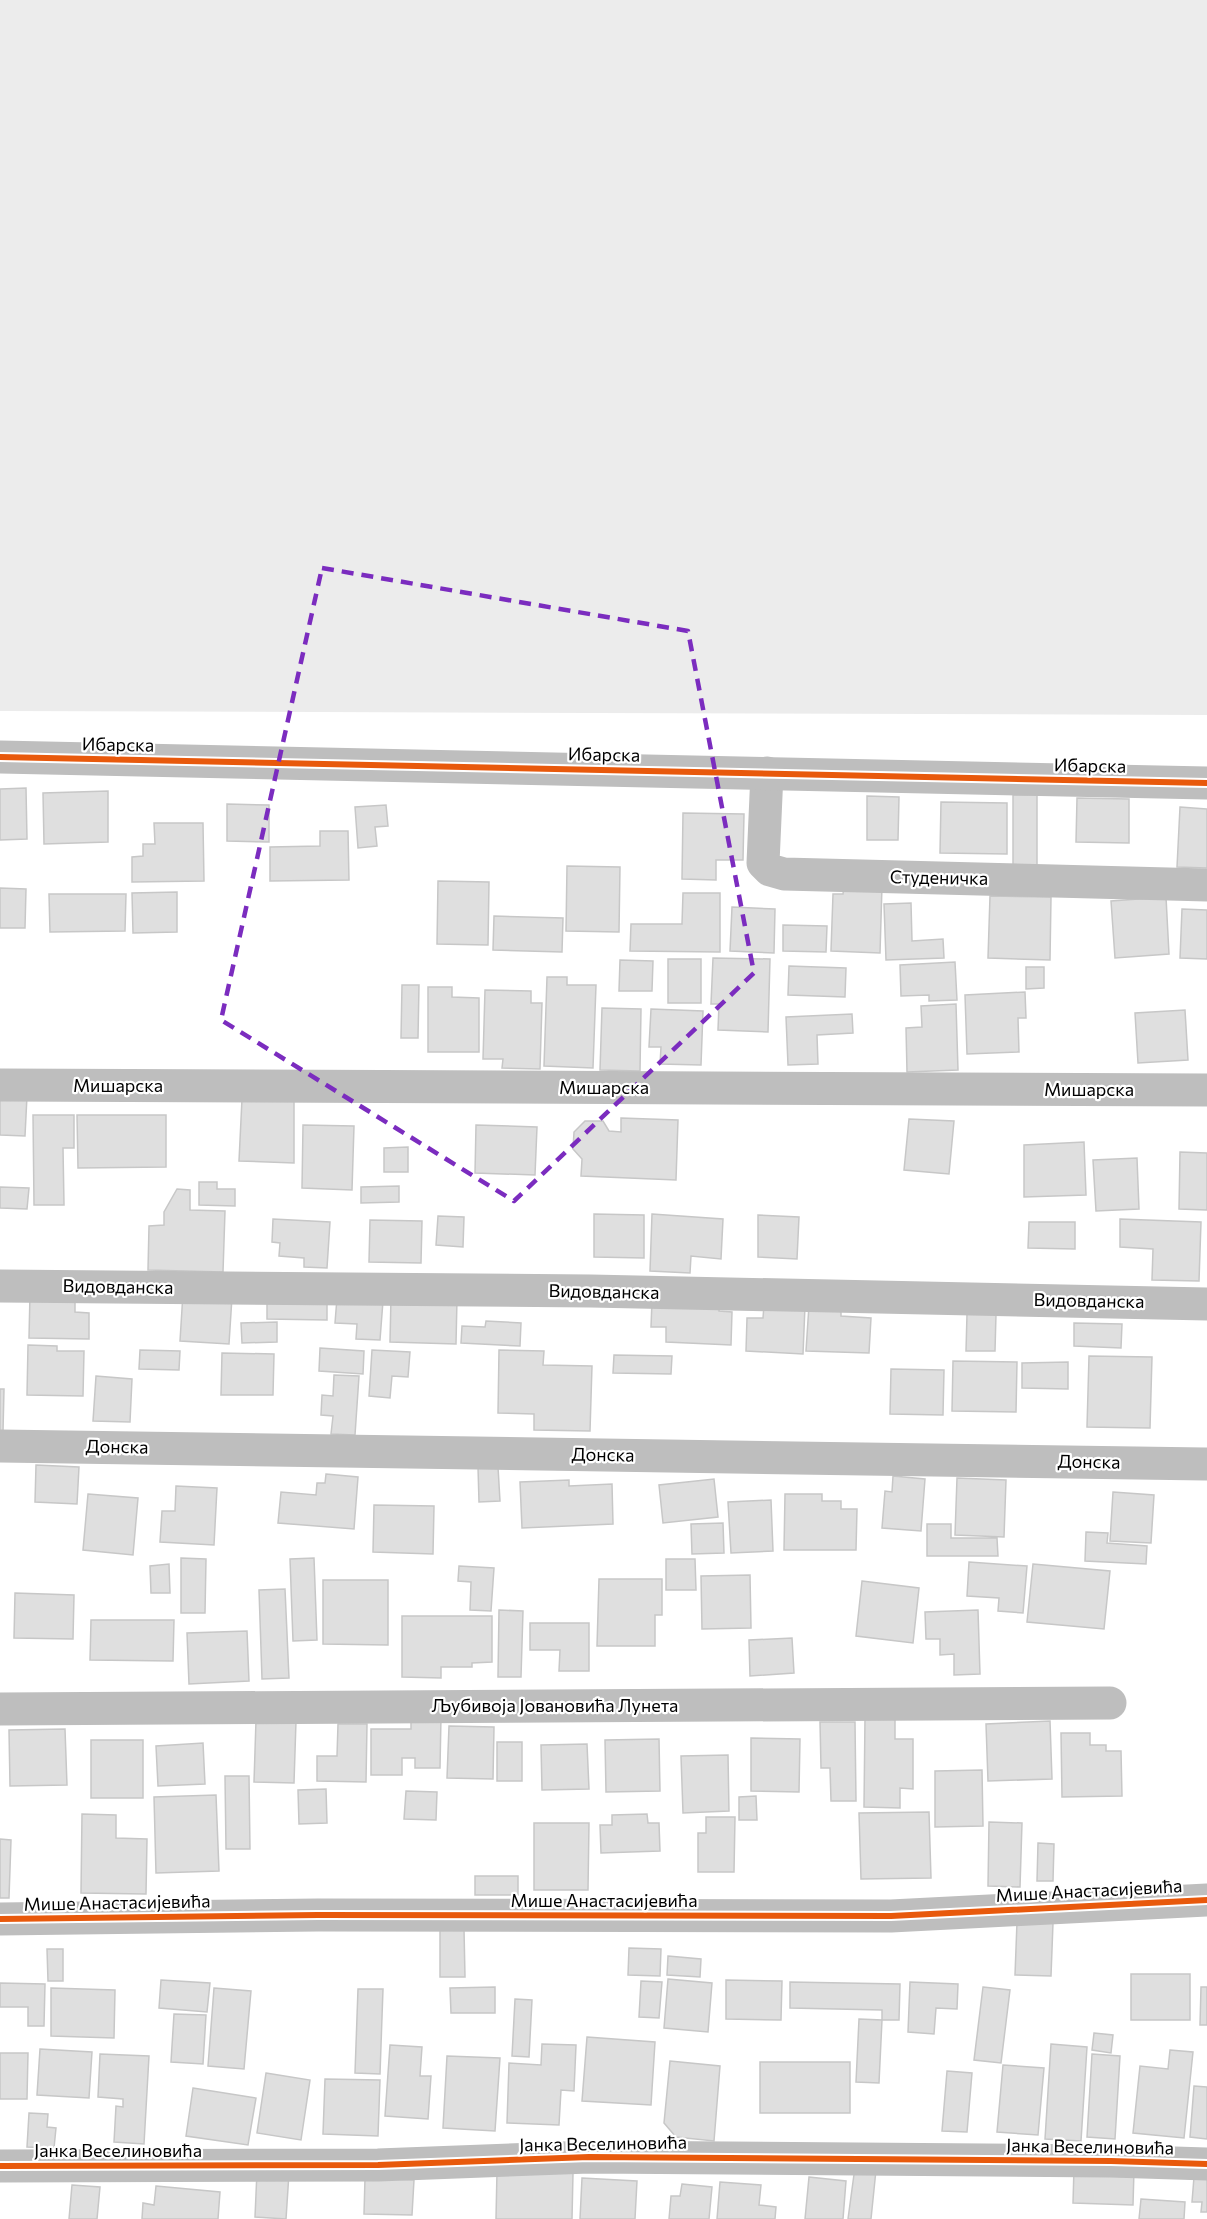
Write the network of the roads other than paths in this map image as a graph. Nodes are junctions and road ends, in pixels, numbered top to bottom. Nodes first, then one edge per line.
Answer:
1 (0, 757) edge
2 (767, 773) junction
3 (1207, 783) edge
4 (1207, 885) edge
5 (0, 1085) edge
6 (1207, 1090) edge
7 (0, 1286) edge
8 (1207, 1304) edge
9 (0, 1446) edge
10 (1205, 1464) dead end
11 (1110, 1703) dead end
12 (0, 1709) edge
13 (1207, 1900) edge
14 (0, 1919) edge
15 (1207, 2164) edge
16 (0, 2166) edge

1 - 2 street, Ибарска
2 - 3 street, Ибарска
2 - 4 street, Студеничка
5 - 6 street, Мишарска
7 - 8 street, Видовданска
9 - 10 street, Донска
11 - 12 street, Љубивоја Јовановића Лунета
13 - 14 street, Мише Анастасијевића
15 - 16 street, Јанка Веселиновића

